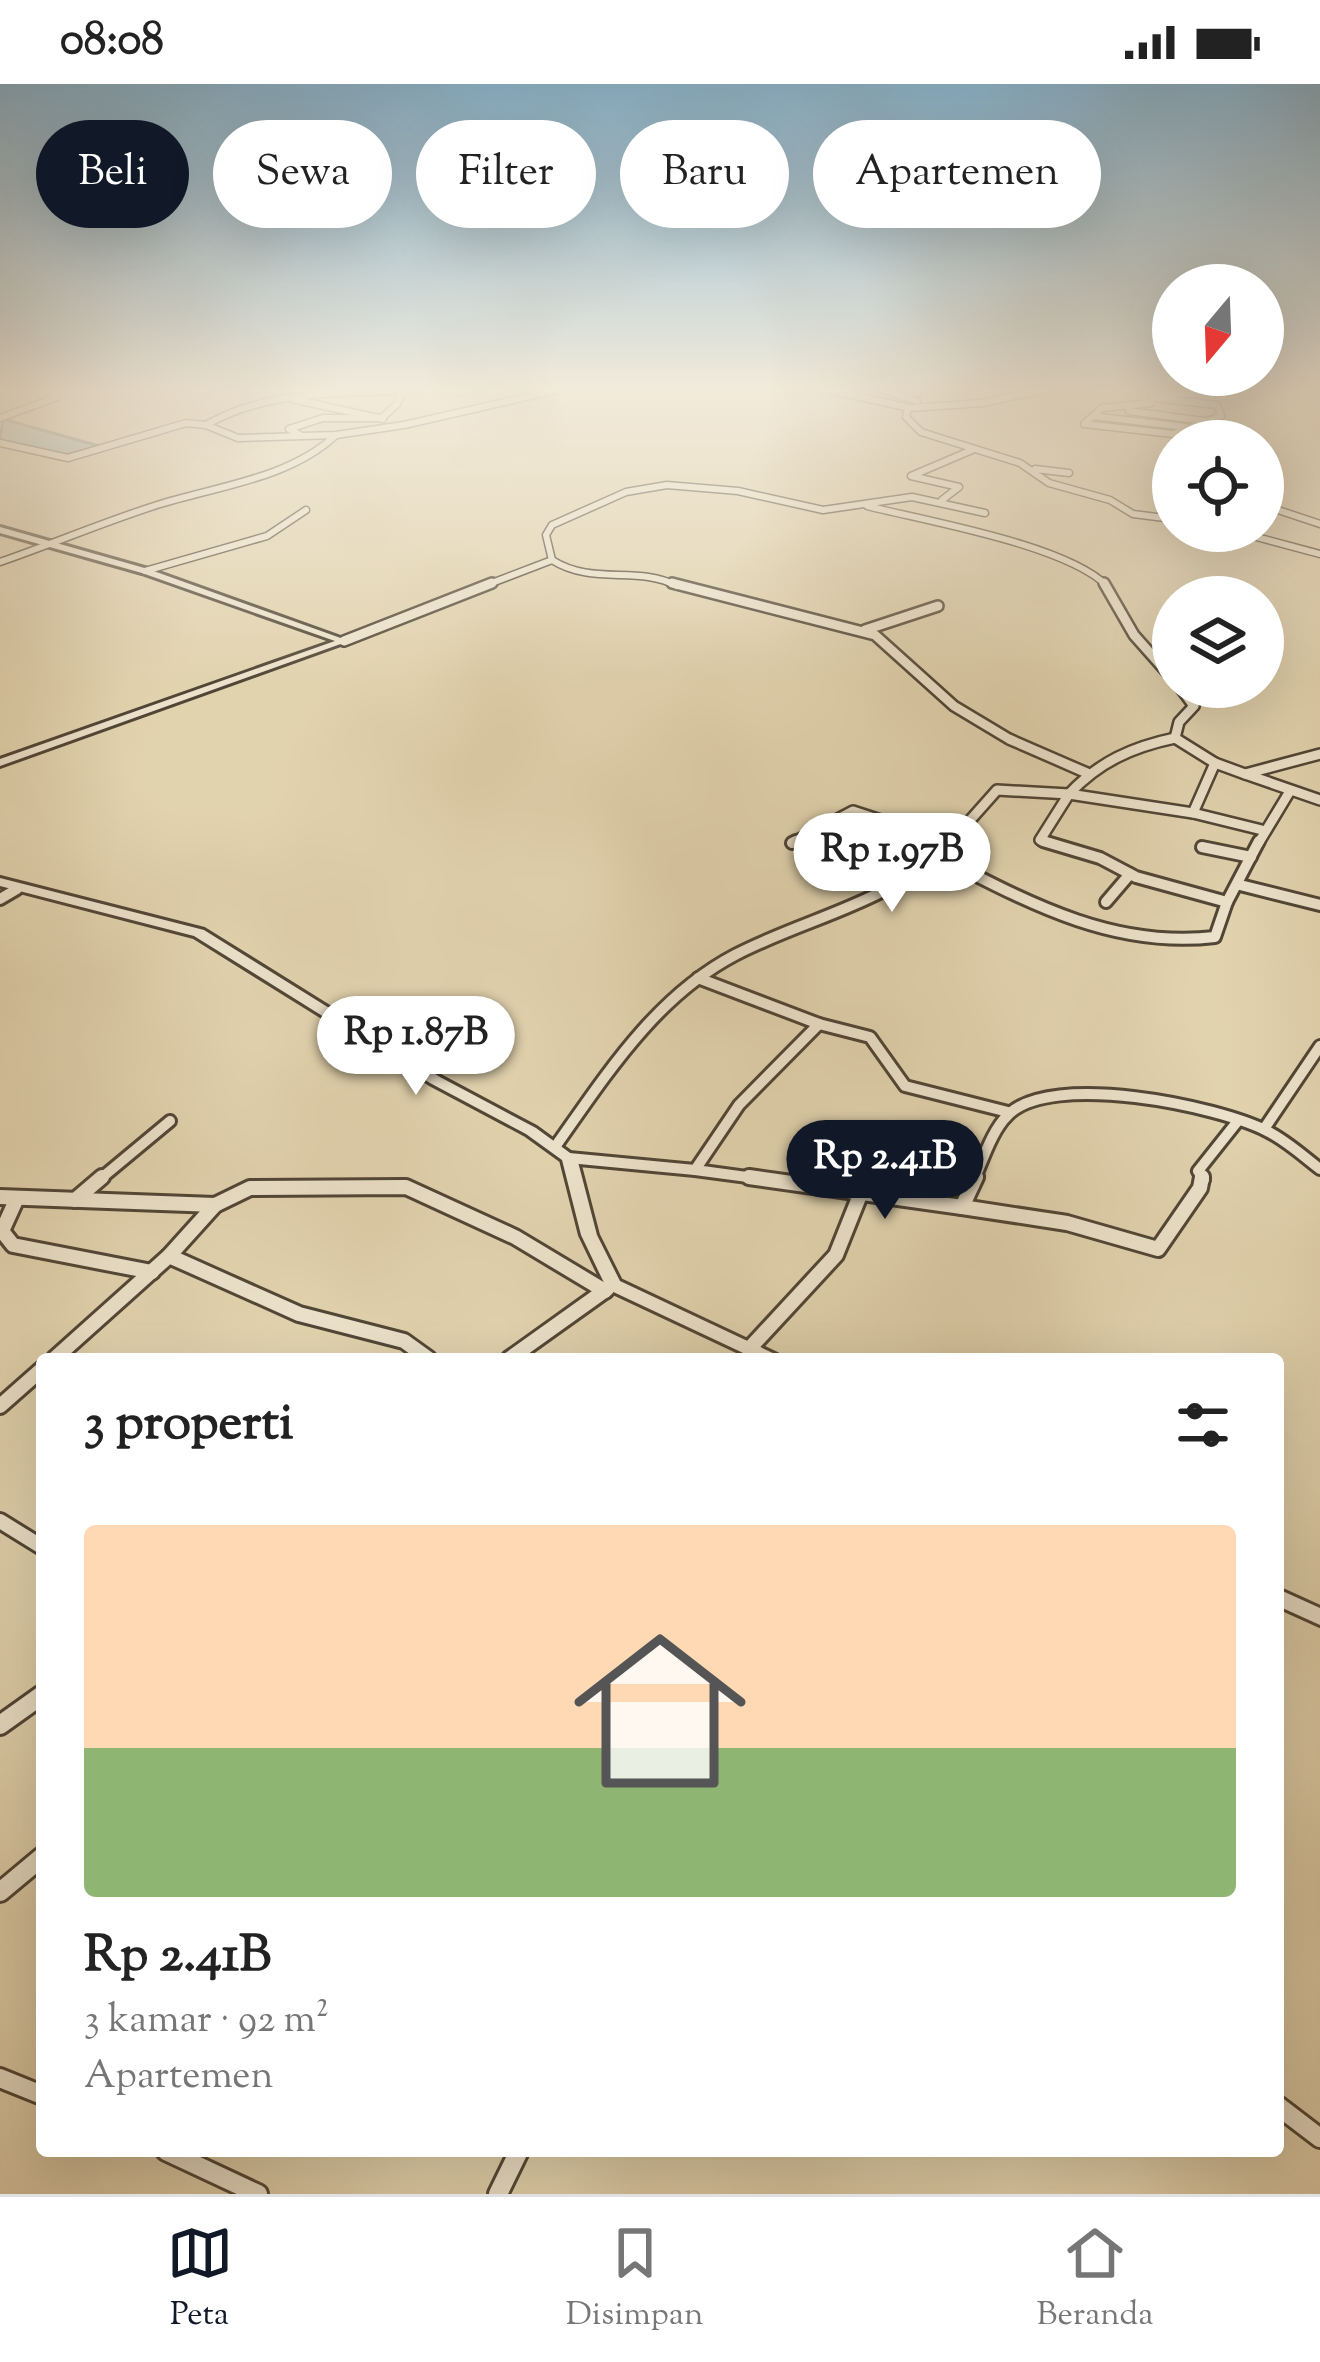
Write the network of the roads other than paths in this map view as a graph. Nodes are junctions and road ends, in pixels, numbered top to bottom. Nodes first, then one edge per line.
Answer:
1 (216, 486) edge
2 (957, 486) edge
3 (1065, 486) edge
4 (719, 488) junction
5 (711, 499) dead end
6 (942, 500) junction
7 (857, 504) junction
8 (306, 510) dead end
9 (1284, 513) edge
10 (1152, 517) edge
11 (1320, 524) edge
12 (949, 526) junction
13 (0, 530) edge
14 (926, 532) dead end
15 (52, 544) junction
16 (1284, 544) edge
17 (1320, 554) edge
18 (552, 560) junction
19 (0, 562) edge
20 (145, 571) junction
21 (938, 606) dead end
22 (864, 630) junction
23 (344, 641) junction
24 (1152, 655) edge
25 (1192, 708) edge
26 (1175, 738) junction
27 (1320, 754) edge
28 (0, 763) edge
29 (1215, 763) junction
30 (1087, 773) junction
31 (1245, 774) junction
32 (1290, 791) junction
33 (1069, 794) junction
34 (1320, 800) edge
35 (1193, 812) junction
36 (1262, 830) junction
37 (792, 843) dead end
38 (951, 843) junction
39 (1202, 847) dead end
40 (938, 856) junction
41 (1251, 857) junction
42 (1130, 874) junction
43 (0, 882) edge
44 (1240, 885) junction
45 (17, 889) junction
46 (0, 899) edge
47 (1106, 902) dead end
48 (1227, 902) junction
49 (1320, 905) edge
50 (698, 978) junction
51 (819, 1024) junction
52 (1320, 1046) edge
53 (1008, 1112) junction
54 (170, 1121) dead end
55 (1237, 1121) junction
56 (1264, 1129) junction
57 (562, 1152) junction
58 (1320, 1169) edge
59 (695, 1170) junction
60 (860, 1195) junction
61 (0, 1197) edge
62 (17, 1198) junction
63 (76, 1200) junction
64 (214, 1205) junction
65 (962, 1207) junction
66 (169, 1256) junction
67 (152, 1272) junction
68 (609, 1288) junction
69 (749, 1348) junction
70 (60, 1353) edge
71 (424, 1353) edge
72 (517, 1353) edge
73 (759, 1353) edge
74 (36, 1374) edge
75 (0, 1406) edge
76 (0, 1521) edge
77 (36, 1543) edge
78 (1284, 1600) edge
79 (1320, 1617) edge
80 (36, 1699) edge
81 (0, 1725) edge
82 (36, 1862) edge
83 (0, 1892) edge
84 (0, 2078) edge
85 (36, 2093) edge
86 (1284, 2111) edge
87 (1320, 2138) edge
88 (179, 2157) edge
89 (516, 2157) edge
90 (258, 2194) edge
91 (498, 2194) edge

1 - 15 street
2 - 6 street
3 - 10 street
4 - 5 street
4 - 7 street
4 - 18 street
6 - 7 street
6 - 12 street
7 - 12 street
8 - 20 street
9 - 11 street
12 - 14 street
12 - 24 street
13 - 15 street
15 - 19 street
15 - 20 street
16 - 17 street
18 - 22 street
18 - 23 street
20 - 23 street
21 - 22 street
22 - 30 street
23 - 28 street
25 - 26 street
26 - 29 street
26 - 30 street
27 - 31 street
29 - 31 street
29 - 35 street
30 - 33 street
31 - 32 street
32 - 34 street
32 - 36 street
33 - 35 street
33 - 38 street
33 - 42 street
35 - 36 street
36 - 41 street
37 - 38 street
38 - 40 street
39 - 41 street
40 - 48 street
40 - 50 street
41 - 44 street
42 - 47 street
42 - 48 street
43 - 45 street
44 - 48 street
44 - 49 street
45 - 46 street
45 - 57 street
50 - 51 street
50 - 57 street
51 - 53 street
51 - 59 street
52 - 56 street
53 - 55 street
53 - 65 street
54 - 63 street
55 - 56 street
55 - 65 street
56 - 58 street
57 - 59 street
57 - 68 street
59 - 60 street
60 - 65 street
60 - 69 street
61 - 62 street
62 - 63 street
62 - 67 street
63 - 64 street
64 - 66 street
64 - 68 street
66 - 67 street
66 - 71 street
67 - 70 street
68 - 69 street
68 - 72 street
69 - 73 street
74 - 75 street
76 - 77 street
78 - 79 street
80 - 81 street
82 - 83 street
84 - 85 street
86 - 87 street
88 - 90 street
89 - 91 street

